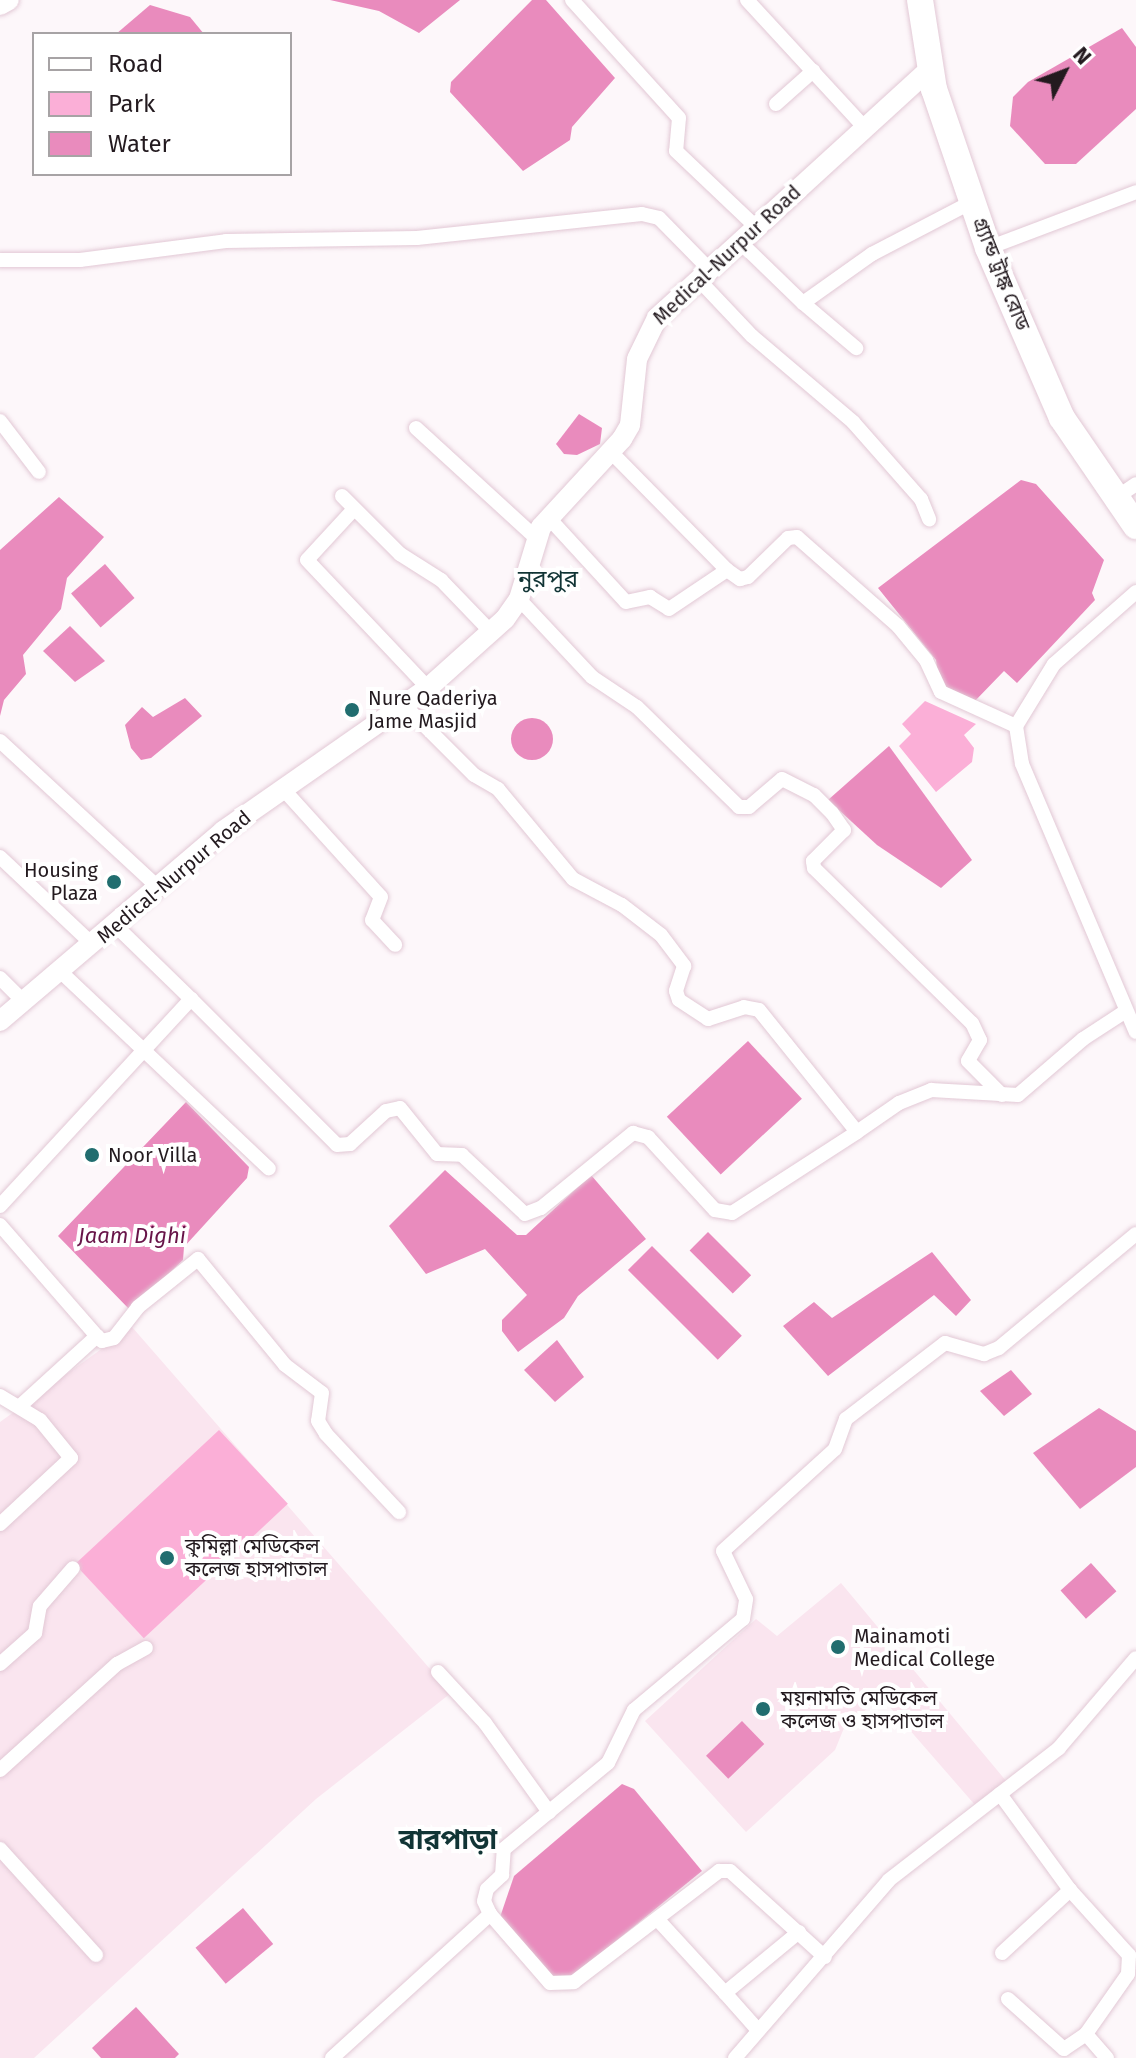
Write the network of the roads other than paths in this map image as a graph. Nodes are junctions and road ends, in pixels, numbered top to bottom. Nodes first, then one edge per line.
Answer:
1 (9, 0) edge
2 (572, 0) edge
3 (747, 0) edge
4 (920, 0) edge
5 (0, 5) edge
6 (929, 70) junction
7 (813, 71) junction
8 (776, 104) dead end
9 (864, 127) junction
10 (1136, 192) edge
11 (972, 202) junction
12 (756, 227) junction
13 (740, 242) junction
14 (988, 248) junction
15 (0, 260) edge
16 (704, 275) junction
17 (803, 303) junction
18 (856, 348) dead end
19 (0, 421) edge
20 (416, 428) dead end
21 (611, 452) junction
22 (39, 472) dead end
23 (1126, 491) edge
24 (342, 496) dead end
25 (354, 509) junction
26 (548, 517) junction
27 (929, 519) dead end
28 (1136, 526) edge
29 (535, 537) junction
30 (727, 570) junction
31 (1136, 592) edge
32 (519, 599) junction
33 (490, 631) junction
34 (428, 688) junction
35 (404, 705) junction
36 (1016, 726) junction
37 (0, 741) edge
38 (284, 790) junction
39 (0, 857) edge
40 (159, 888) junction
41 (116, 926) junction
42 (93, 945) junction
43 (395, 945) dead end
44 (61, 972) junction
45 (0, 978) edge
46 (191, 999) junction
47 (24, 1002) junction
48 (1126, 1011) junction
49 (0, 1021) edge
50 (1136, 1032) edge
51 (144, 1050) junction
52 (1002, 1096) junction
53 (857, 1132) junction
54 (269, 1169) dead end
55 (0, 1206) edge
56 (0, 1225) edge
57 (1136, 1234) edge
58 (97, 1336) junction
59 (0, 1396) edge
60 (19, 1407) junction
61 (399, 1512) dead end
62 (0, 1524) edge
63 (73, 1568) dead end
64 (146, 1648) dead end
65 (1136, 1658) edge
66 (0, 1664) edge
67 (438, 1672) dead end
68 (0, 1770) edge
69 (1000, 1794) junction
70 (549, 1812) junction
71 (0, 1849) edge
72 (1070, 1890) junction
73 (490, 1914) junction
74 (659, 1921) junction
75 (799, 1932) junction
76 (1132, 1952) edge
77 (1002, 1953) dead end
78 (96, 1955) dead end
79 (825, 1957) junction
80 (725, 1993) junction
81 (1008, 1999) dead end
82 (757, 2029) junction
83 (1086, 2034) junction
84 (332, 2058) edge
85 (735, 2058) edge
86 (1107, 2058) edge

1 - 5 street
2 - 12 street
3 - 7 street
4 - 6 highway, গ্র্যান্ড ট্রাঙ্ক রোড
6 - 9 street, Medical-Nurpur Road
6 - 11 highway, গ্র্যান্ড ট্রাঙ্ক রোড
7 - 8 street
7 - 9 street
9 - 12 street, Medical-Nurpur Road
10 - 14 street
11 - 14 highway, গ্র্যান্ড ট্রাঙ্ক রোড
11 - 17 street
12 - 13 street, Medical-Nurpur Road
13 - 16 street, Medical-Nurpur Road
13 - 17 street
14 - 23 highway, গ্র্যান্ড ট্রাঙ্ক রোড
15 - 16 street
16 - 21 street, Medical-Nurpur Road
16 - 27 street
17 - 18 street
19 - 22 street
20 - 29 street
21 - 26 street, Medical-Nurpur Road
21 - 30 street
23 - 28 highway, গ্র্যান্ড ট্রাঙ্ক রোড
24 - 25 street
25 - 33 street
25 - 34 street
26 - 29 street, Medical-Nurpur Road
26 - 30 street
29 - 32 street, Medical-Nurpur Road
30 - 36 street
31 - 36 street
32 - 33 street, Medical-Nurpur Road
32 - 52 street
33 - 34 street, Medical-Nurpur Road
34 - 35 street, Medical-Nurpur Road
35 - 38 street, Medical-Nurpur Road
35 - 53 street
36 - 48 street
37 - 40 street
38 - 40 street, Medical-Nurpur Road
38 - 43 street
39 - 42 street
40 - 41 street, Medical-Nurpur Road
41 - 42 street, Medical-Nurpur Road
41 - 46 street
42 - 44 street, Medical-Nurpur Road
44 - 47 street, Medical-Nurpur Road
44 - 51 street
45 - 47 street
46 - 51 street
46 - 53 street
47 - 49 street, Medical-Nurpur Road
48 - 50 street
48 - 52 street
51 - 54 street
51 - 55 street
52 - 53 street
56 - 58 street
57 - 70 street
58 - 60 street
58 - 61 street
59 - 60 street
60 - 62 street
63 - 66 street
64 - 68 street
65 - 69 street
67 - 70 street
69 - 72 street
69 - 79 street
70 - 73 street
71 - 78 street
72 - 76 street
72 - 77 street
73 - 74 street
73 - 84 street
74 - 75 street
74 - 80 street
75 - 79 street
75 - 80 street
76 - 83 street
79 - 82 street
80 - 82 street
81 - 83 street
82 - 85 street
83 - 86 street

